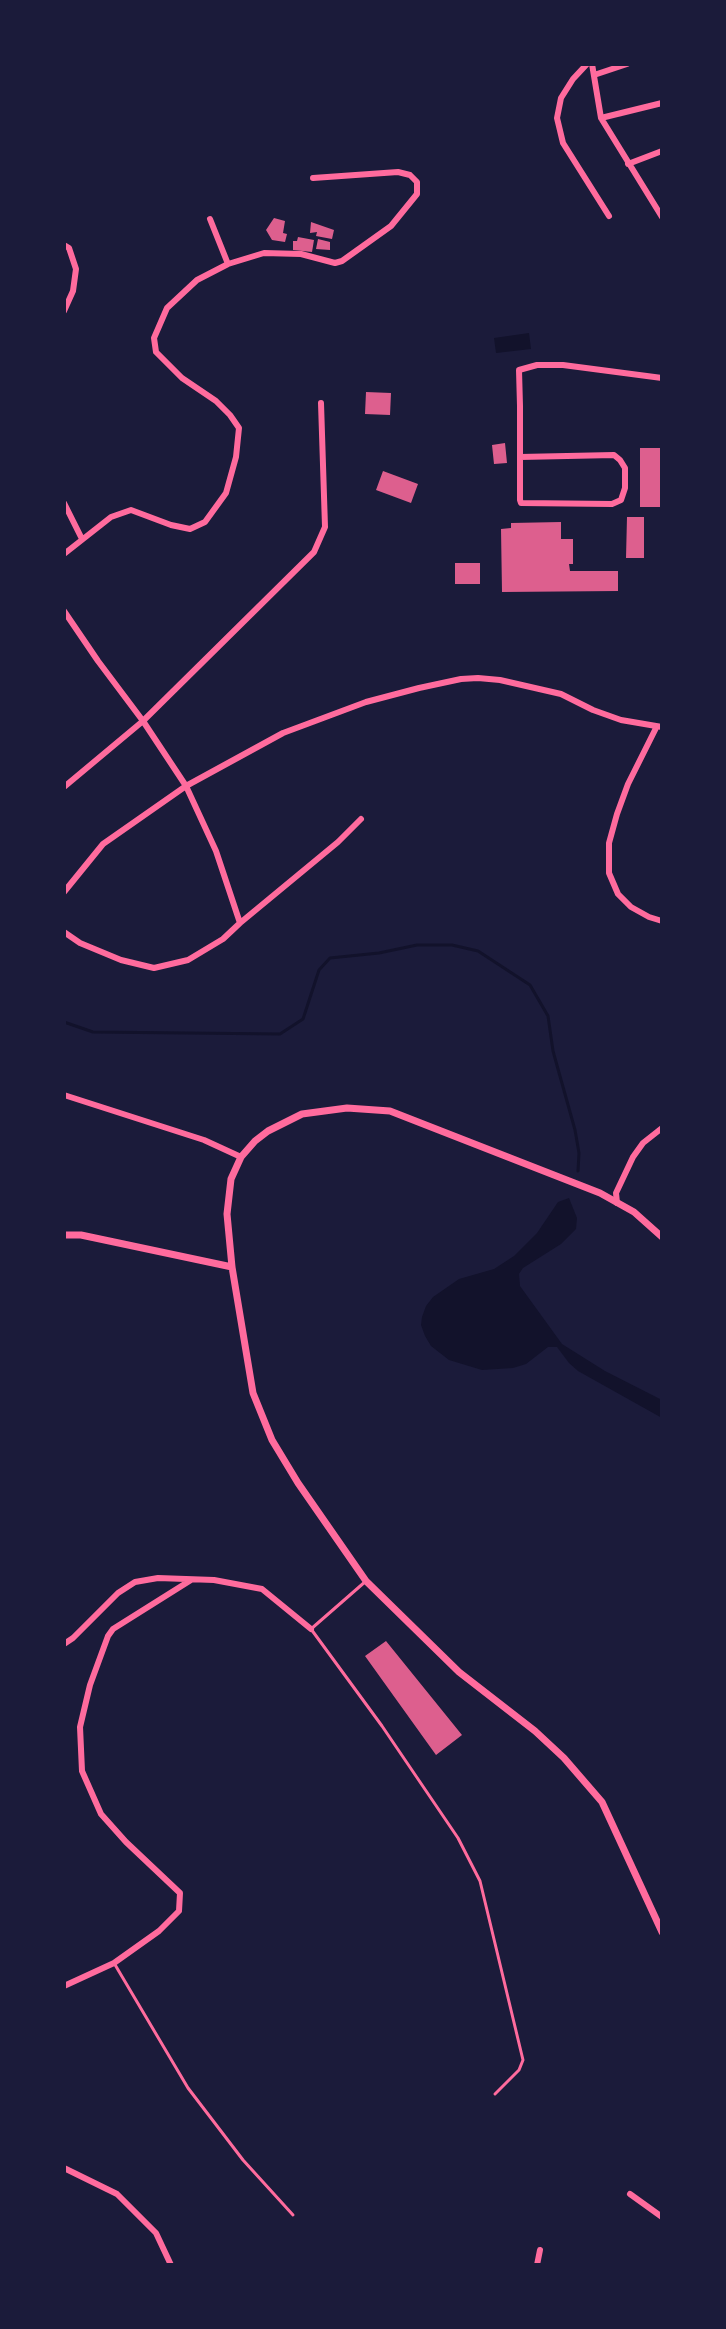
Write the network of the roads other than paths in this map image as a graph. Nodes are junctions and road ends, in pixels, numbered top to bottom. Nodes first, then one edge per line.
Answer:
1 (590, 64) edge
2 (627, 64) edge
3 (594, 75) junction
4 (662, 103) edge
5 (601, 118) junction
6 (662, 151) edge
7 (628, 164) junction
8 (313, 178) dead end
9 (609, 216) dead end
10 (662, 217) edge
11 (210, 219) dead end
12 (64, 245) edge
13 (228, 264) junction
14 (64, 311) edge
15 (662, 378) edge
16 (321, 403) dead end
17 (520, 457) junction
18 (64, 503) edge
19 (82, 539) junction
20 (64, 554) edge
21 (64, 611) edge
22 (143, 721) junction
23 (659, 728) edge
24 (186, 786) junction
25 (64, 787) edge
26 (361, 819) dead end
27 (64, 892) edge
28 (662, 921) edge
29 (240, 923) junction
30 (64, 932) edge
31 (64, 1095) edge
32 (662, 1128) edge
33 (241, 1157) junction
34 (617, 1203) junction
35 (64, 1235) edge
36 (662, 1237) edge
37 (232, 1267) junction
38 (191, 1580) junction
39 (366, 1581) junction
40 (311, 1629) junction
41 (64, 1644) edge
42 (662, 1932) edge
43 (114, 1963) junction
44 (64, 1986) edge
45 (495, 2094) dead end
46 (64, 2168) edge
47 (630, 2194) dead end
48 (293, 2215) dead end
49 (662, 2217) edge
50 (540, 2250) dead end
51 (171, 2265) edge
52 (537, 2265) edge

1 - 3 street
1 - 9 street
2 - 3 street
3 - 5 street
4 - 5 street
5 - 7 street
6 - 7 street
7 - 10 street
8 - 13 street
11 - 13 street
12 - 14 street
13 - 19 street
15 - 17 street
16 - 22 street
17 - 17 street
18 - 19 street
19 - 20 street
21 - 22 street
22 - 24 street
22 - 25 street
23 - 24 street
23 - 28 street
24 - 27 street
24 - 29 street
26 - 29 street
29 - 30 street
31 - 33 street
32 - 34 street
33 - 34 street
33 - 37 street
34 - 36 street
35 - 37 street
37 - 39 street
38 - 40 street
38 - 41 street
38 - 43 street
39 - 40 lane
39 - 42 street
40 - 45 lane
43 - 44 street
43 - 48 lane
46 - 51 street
47 - 49 street
50 - 52 street

